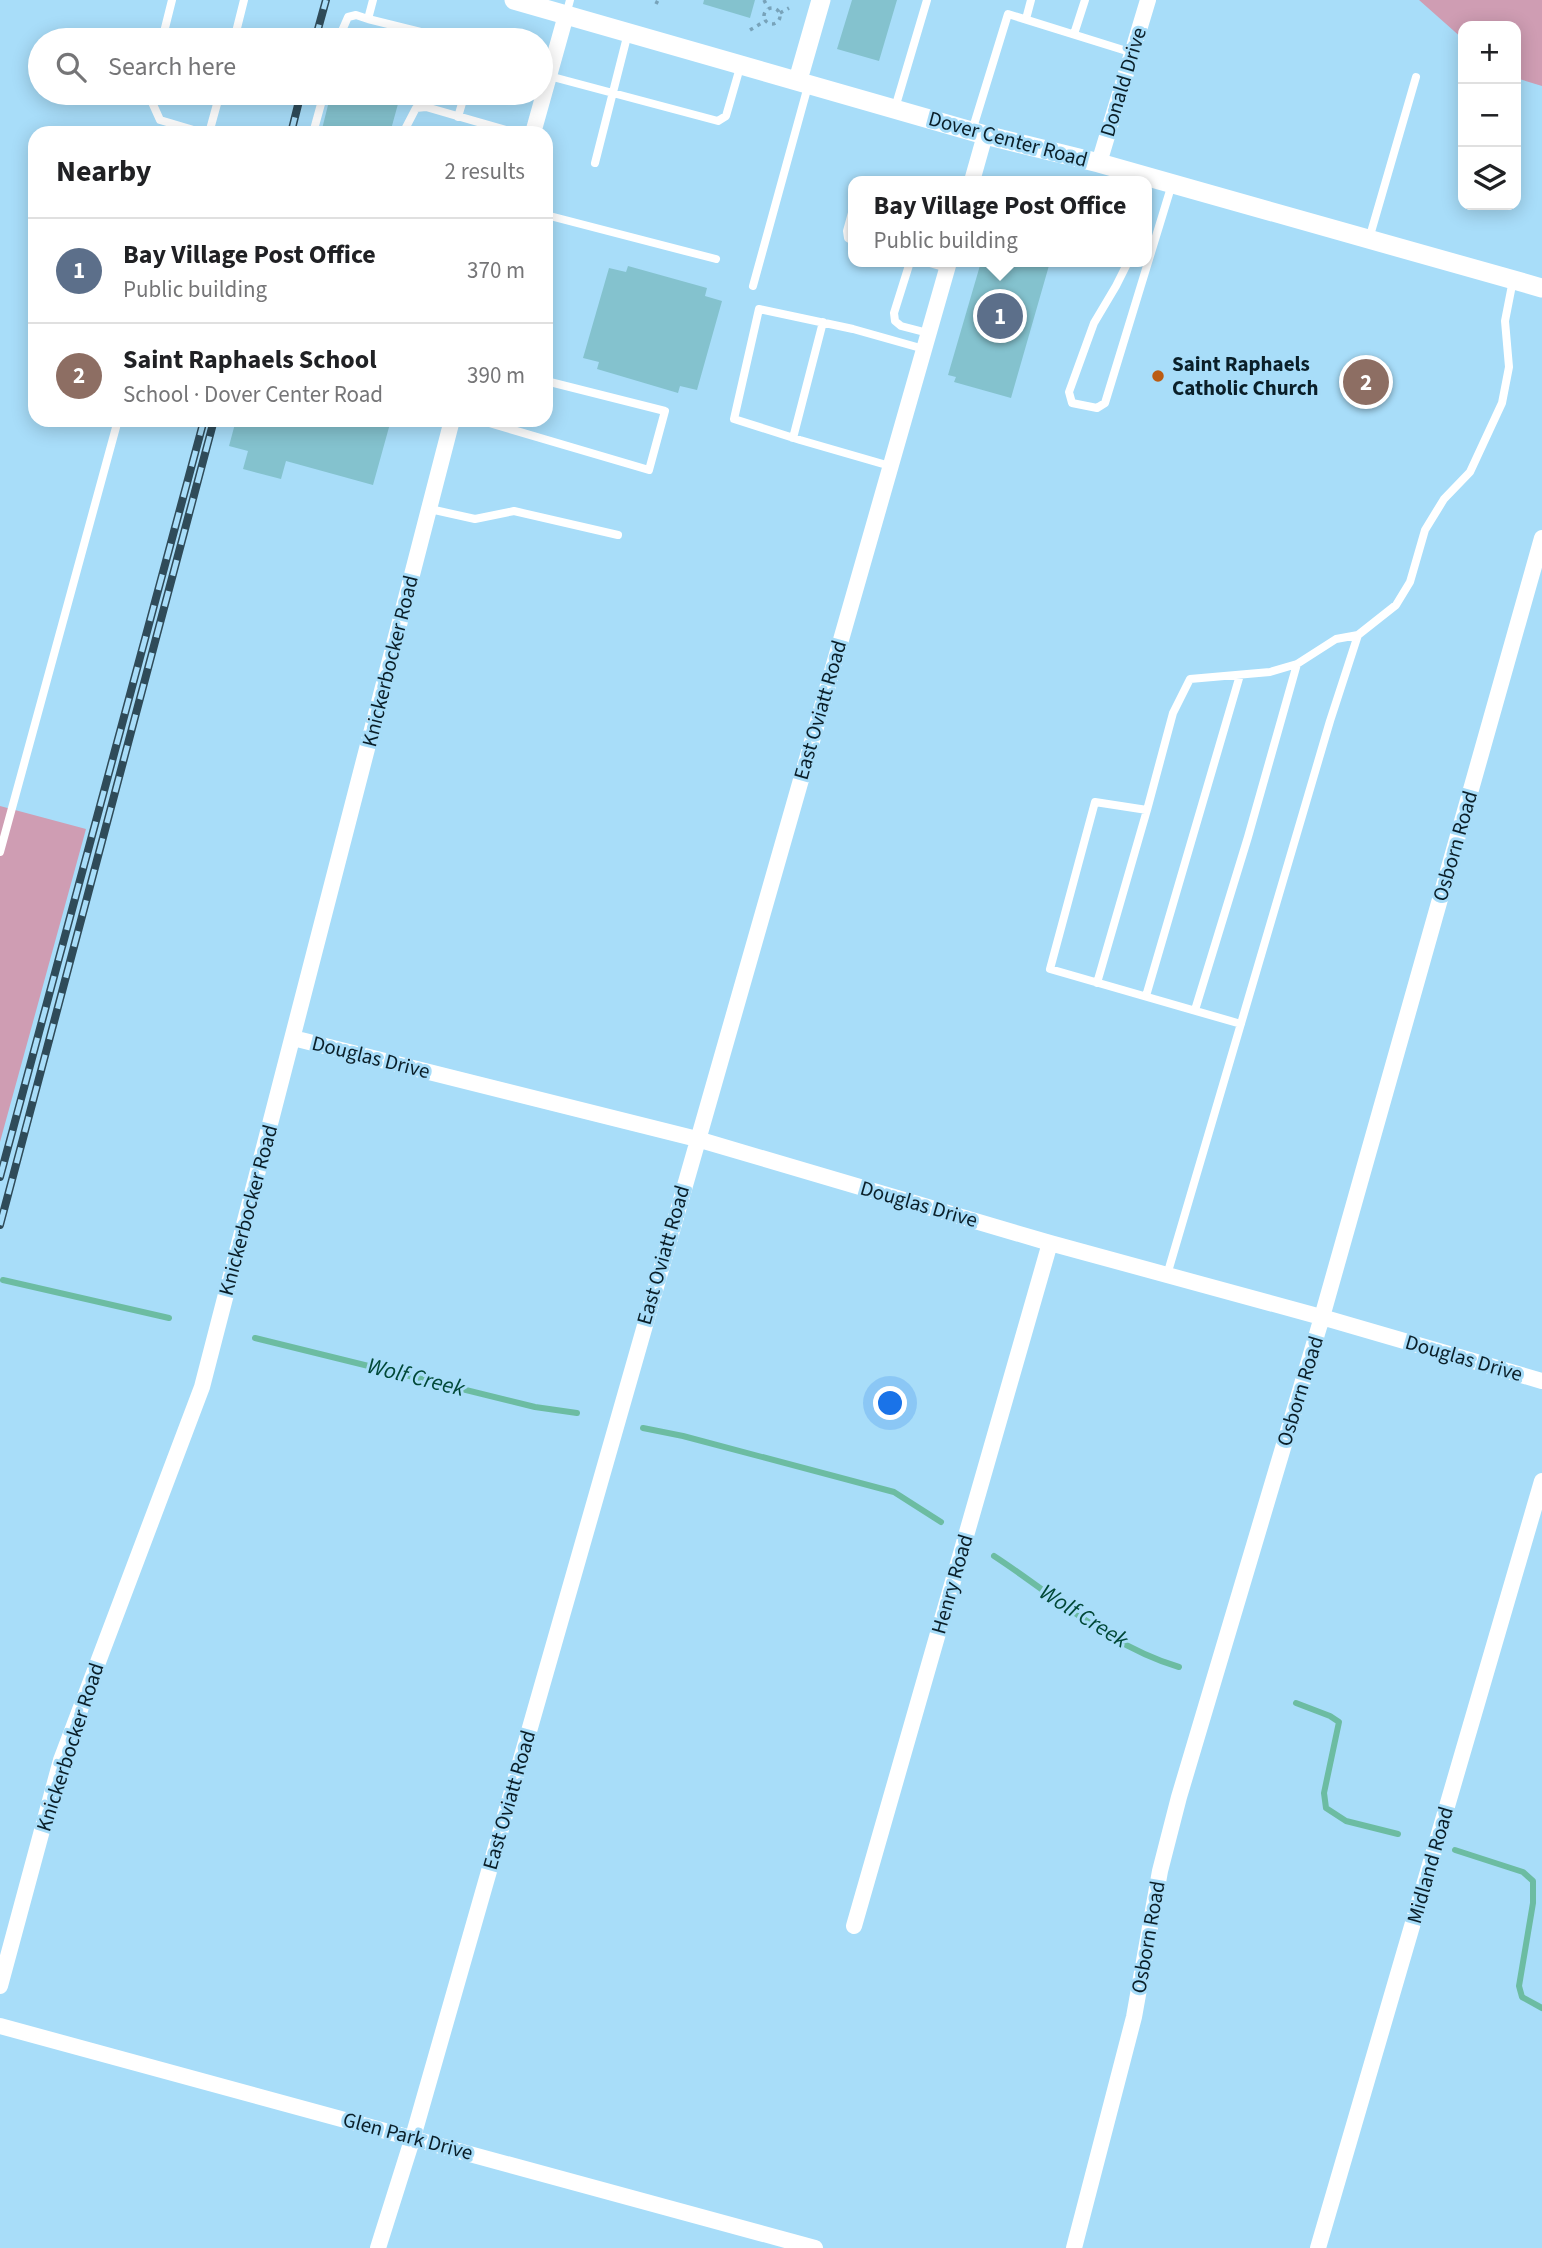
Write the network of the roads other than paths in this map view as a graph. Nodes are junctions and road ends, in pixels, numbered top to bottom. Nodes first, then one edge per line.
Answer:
1 (172, 0) edge
2 (244, 0) edge
3 (373, 0) edge
4 (514, 0) edge
5 (821, 0) edge
6 (927, 0) edge
7 (1031, 0) edge
8 (1084, 0) edge
9 (1148, 0) edge
10 (568, 7) edge
11 (368, 19) junction
12 (1026, 19) junction
13 (165, 28) edge
14 (237, 28) edge
15 (343, 28) edge
16 (404, 28) edge
17 (628, 32) junction
18 (1074, 34) junction
19 (1132, 53) junction
20 (553, 61) edge
21 (741, 64) junction
22 (553, 77) edge
23 (1416, 77) dead end
24 (803, 82) junction
25 (613, 94) junction
26 (153, 105) edge
27 (217, 105) edge
28 (321, 105) edge
29 (462, 105) edge
30 (541, 105) edge
31 (895, 108) junction
32 (458, 117) junction
33 (178, 126) edge
34 (211, 126) edge
35 (315, 126) edge
36 (406, 126) edge
37 (491, 126) edge
38 (535, 126) edge
39 (979, 133) junction
40 (594, 163) dead end
41 (1099, 163) junction
42 (973, 176) edge
43 (1136, 176) edge
44 (1152, 181) edge
45 (1172, 184) junction
46 (553, 217) edge
47 (1369, 239) junction
48 (1152, 249) edge
49 (716, 259) dead end
50 (908, 267) edge
51 (947, 267) edge
52 (1126, 267) edge
53 (1147, 267) edge
54 (1513, 280) junction
55 (753, 286) dead end
56 (1542, 288) edge
57 (823, 323) junction
58 (926, 341) junction
59 (553, 383) edge
60 (116, 427) edge
61 (450, 427) edge
62 (503, 427) edge
63 (793, 438) junction
64 (890, 466) junction
65 (430, 509) junction
66 (618, 535) dead end
67 (1542, 538) edge
68 (1358, 635) junction
69 (1297, 664) junction
70 (1240, 675) junction
71 (1146, 810) junction
72 (0, 852) edge
73 (1097, 983) junction
74 (1146, 996) junction
75 (1195, 1010) junction
76 (1241, 1024) junction
77 (293, 1038) junction
78 (696, 1139) junction
79 (1050, 1243) junction
80 (1167, 1275) junction
81 (1322, 1317) junction
82 (1542, 1381) edge
83 (1542, 1481) edge
84 (854, 1926) dead end
85 (0, 1986) edge
86 (0, 2026) edge
87 (413, 2137) junction
88 (378, 2248) edge
89 (815, 2248) edge
90 (1074, 2248) edge
91 (1318, 2248) edge

1 - 13 lane
2 - 14 lane
3 - 11 lane
4 - 10 street, Dover Center Road
5 - 24 street
6 - 31 lane
7 - 12 lane
8 - 18 lane
9 - 19 street, Donald Drive
10 - 17 street, Dover Center Road
10 - 20 street
11 - 15 lane
11 - 16 lane
12 - 18 lane
12 - 39 lane
17 - 21 street, Dover Center Road
17 - 25 lane
18 - 19 lane
19 - 41 street, Donald Drive
21 - 24 street, Dover Center Road
21 - 25 lane
22 - 25 lane
23 - 47 lane
24 - 31 street, Dover Center Road
24 - 55 lane
25 - 40 lane
26 - 33 lane
27 - 34 lane
28 - 35 lane
29 - 32 lane
30 - 38 street
31 - 39 street, Dover Center Road
32 - 36 lane
32 - 37 lane
39 - 41 street, Dover Center Road
39 - 42 street
41 - 43 street, Dover Center Road
44 - 45 street, Dover Center Road
45 - 47 street, Dover Center Road
45 - 48 lane
46 - 49 lane
47 - 54 street, Dover Center Road
50 - 58 lane
51 - 58 street, East Oviatt Road
52 - 53 lane
54 - 56 street, Dover Center Road
54 - 68 lane
57 - 58 lane
57 - 63 lane
57 - 63 lane
58 - 64 street, East Oviatt Road
59 - 62 lane
60 - 72 lane
61 - 65 street, Knickerbocker Road
63 - 64 lane
64 - 78 street, East Oviatt Road
65 - 66 lane
65 - 77 street, Knickerbocker Road
67 - 81 street, Osborn Road
68 - 69 lane
68 - 76 lane
69 - 70 lane
69 - 75 lane
70 - 71 lane
70 - 74 lane
71 - 73 lane
71 - 73 lane
73 - 74 lane
74 - 75 lane
75 - 76 lane
76 - 80 lane
77 - 78 street, Douglas Drive
77 - 85 street, Knickerbocker Road
78 - 79 street, Douglas Drive
78 - 87 street, East Oviatt Road
79 - 80 street, Douglas Drive
79 - 84 street, Henry Road
80 - 81 street, Douglas Drive
81 - 82 street, Douglas Drive
81 - 90 street, Osborn Road
83 - 91 street, Midland Road
86 - 87 street, Glen Park Drive
87 - 88 street, East Oviatt Road
87 - 89 street, Glen Park Drive

